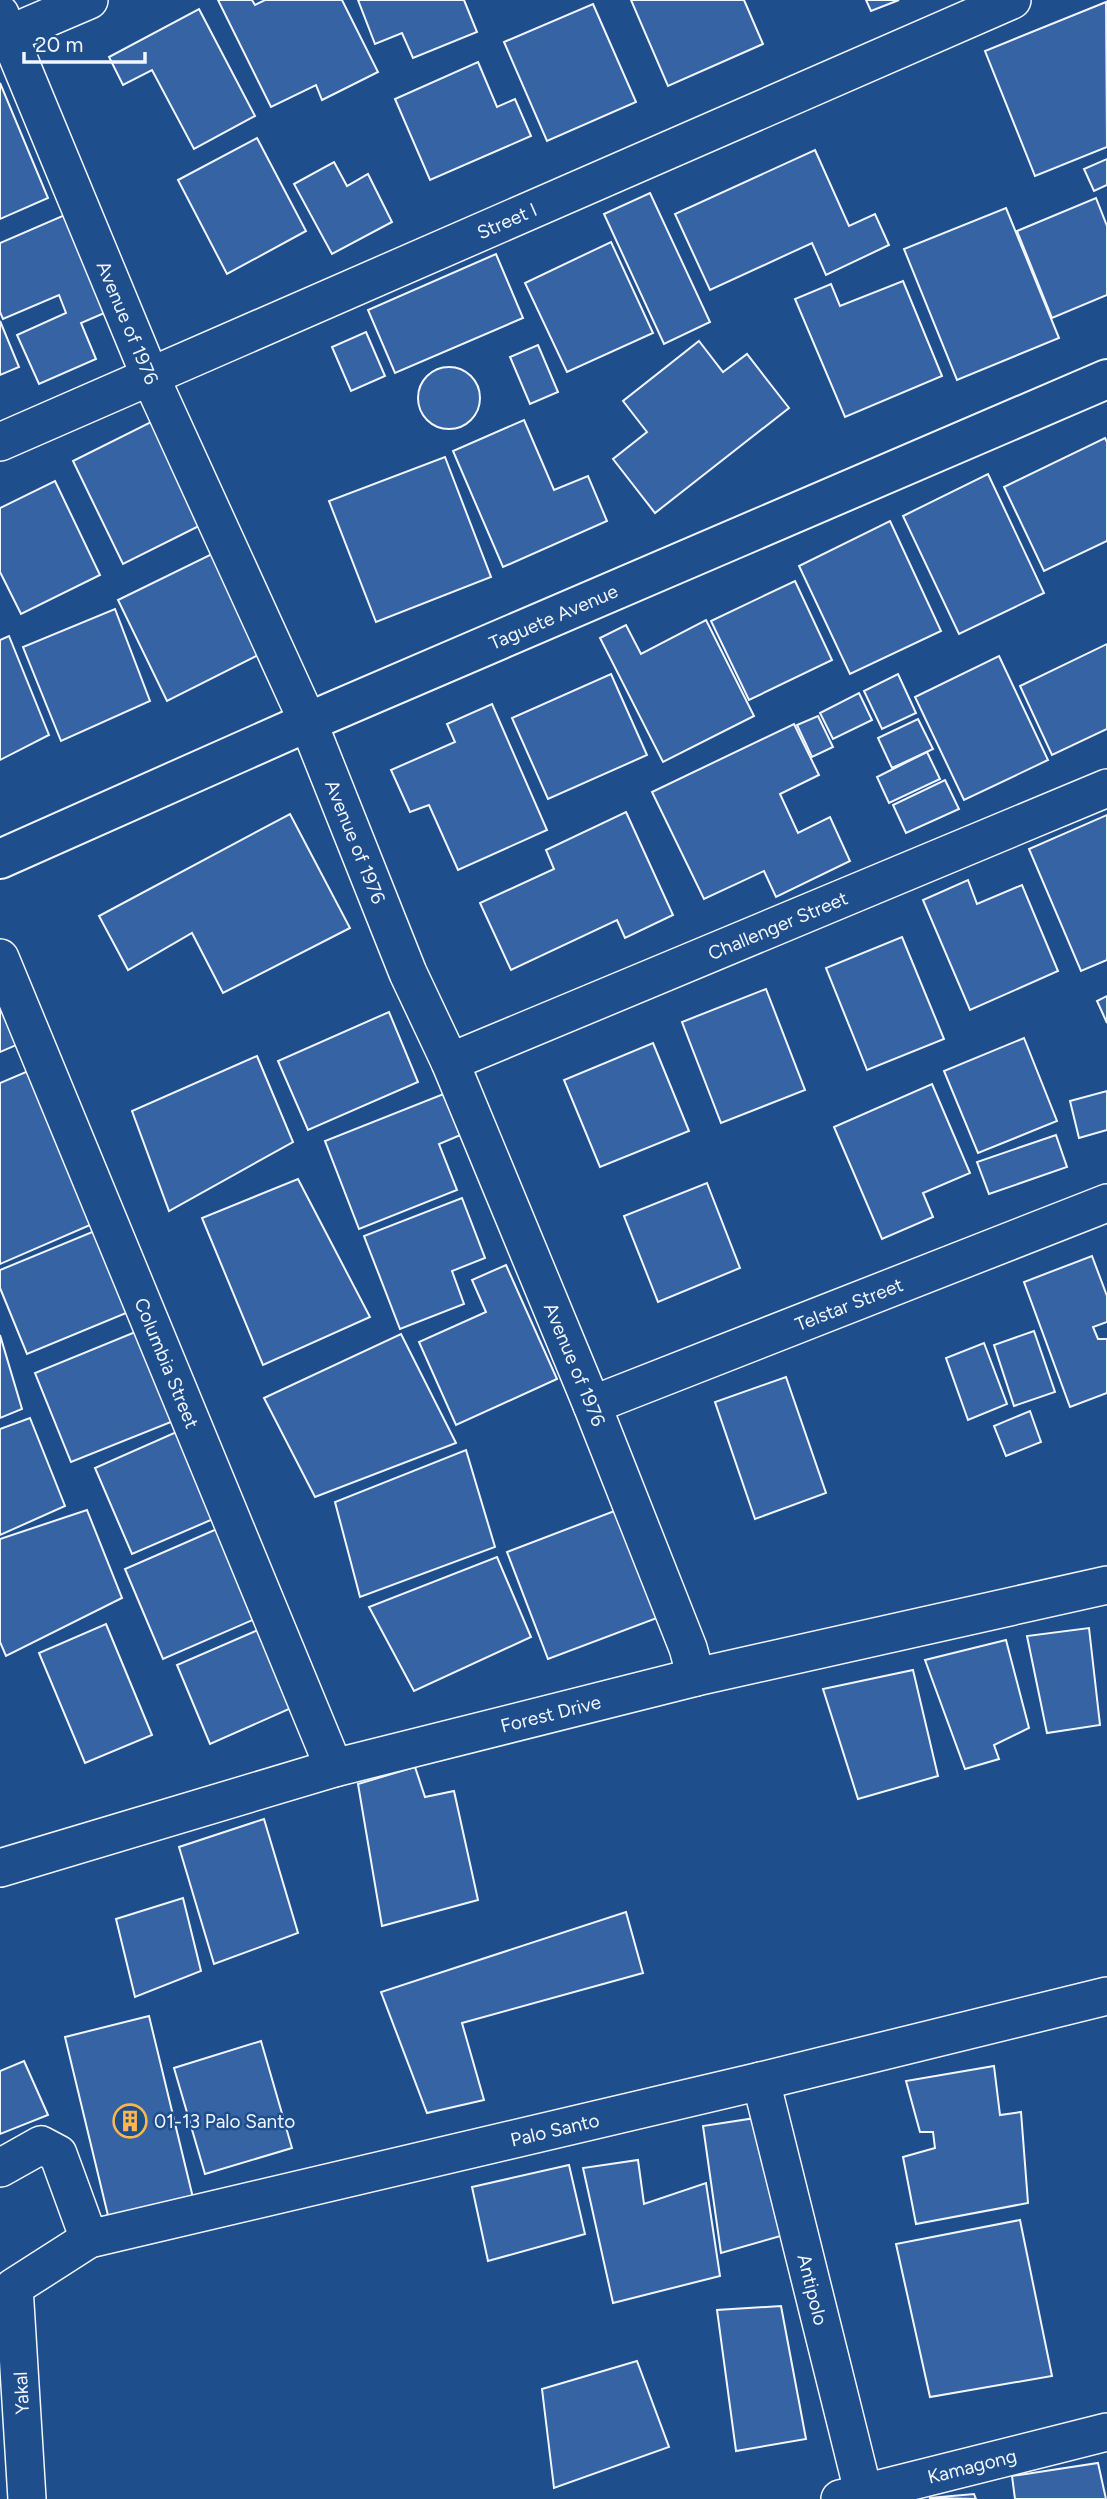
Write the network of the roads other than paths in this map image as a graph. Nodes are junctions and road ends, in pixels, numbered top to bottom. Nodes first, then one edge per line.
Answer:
1 (89, 0) edge
2 (1012, 0) edge
3 (3, 29) edge
4 (150, 376) junction
5 (1107, 379) edge
6 (0, 442) edge
7 (308, 722) junction
8 (1107, 788) edge
9 (0, 859) edge
10 (0, 958) edge
11 (450, 1062) junction
12 (1107, 1203) edge
13 (592, 1405) junction
14 (1107, 1585) edge
15 (696, 1677) junction
16 (334, 1768) junction
17 (0, 1868) edge
18 (1107, 1996) edge
19 (761, 2081) junction
20 (0, 2168) edge
21 (89, 2239) junction
22 (14, 2287) joint
23 (1107, 2432) edge
24 (856, 2497) edge
25 (27, 2499) edge

1 - 3 street
2 - 4 street, Street I
3 - 4 street, Avenue of 1976
4 - 6 street, Street I
4 - 7 street, Avenue of 1976
5 - 7 street, Taguete Avenue
7 - 9 street, Taguete Avenue
7 - 11 street, Avenue of 1976
8 - 11 street, Challenger Street
10 - 16 street, Columbia Street
11 - 13 street, Avenue of 1976
12 - 13 street, Telstar Street
13 - 15 street, Avenue of 1976
14 - 15 street, Forest Drive
15 - 16 street, Forest Drive
16 - 17 street, Forest Drive
18 - 19 street, Palo Santo
19 - 21 street, Palo Santo
19 - 24 street, Antipolo
20 - 21 street
21 - 22 street, Palo Santo
22 - 25 street, Yakal
23 - 24 street, Kamagong

